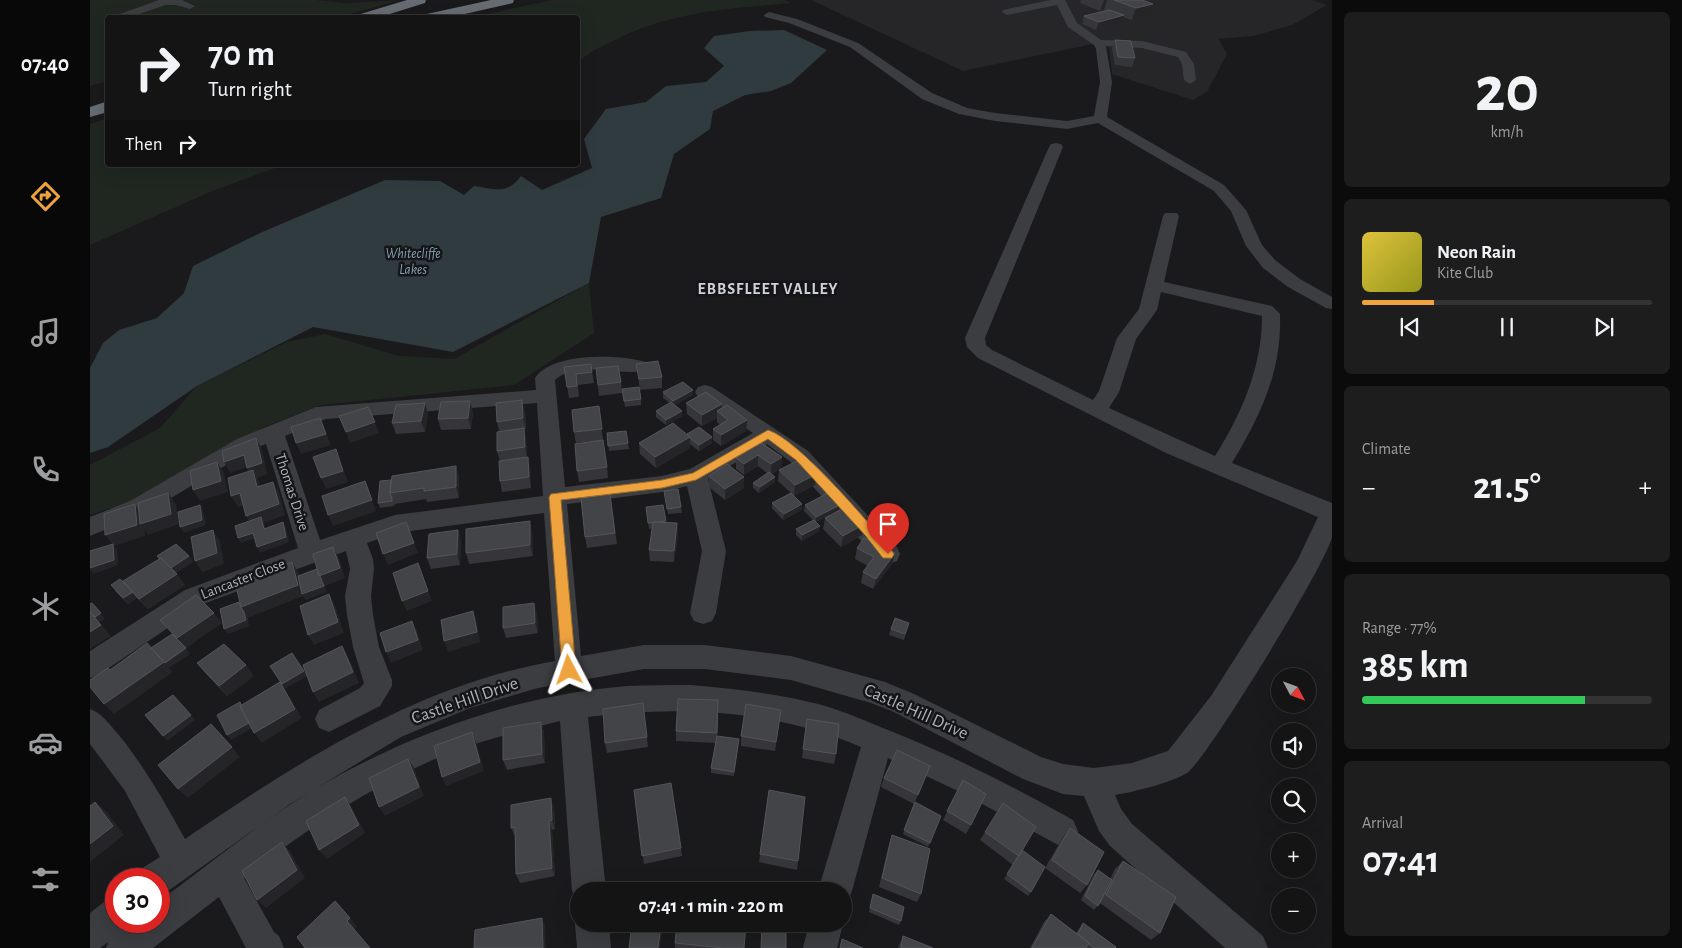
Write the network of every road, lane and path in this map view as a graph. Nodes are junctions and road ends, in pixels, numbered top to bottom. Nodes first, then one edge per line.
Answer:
1 (420, 0) edge
2 (454, 0) edge
3 (508, 0) edge
4 (1060, 0) edge
5 (165, 1) edge
6 (190, 6) dead end
7 (1007, 12) dead end
8 (123, 15) edge
9 (372, 15) edge
10 (406, 15) edge
11 (440, 15) edge
12 (769, 15) dead end
13 (1098, 43) junction
14 (1190, 80) dead end
15 (105, 95) edge
16 (90, 99) edge
17 (105, 107) edge
18 (90, 112) edge
19 (1100, 119) junction
20 (1056, 147) dead end
21 (1171, 216) dead end
22 (1154, 285) junction
23 (1332, 304) edge
24 (639, 366) edge
25 (546, 387) junction
26 (704, 392) edge
27 (1097, 410) junction
28 (273, 431) junction
29 (768, 434) junction
30 (1219, 466) junction
31 (696, 476) junction
32 (556, 500) junction
33 (1332, 513) edge
34 (90, 526) edge
35 (353, 538) junction
36 (312, 553) junction
37 (888, 554) edge
38 (704, 612) dead end
39 (90, 666) edge
40 (569, 670) junction
41 (573, 706) junction
42 (329, 719) dead end
43 (90, 722) edge
44 (878, 740) junction
45 (1094, 783) junction
46 (1062, 831) dead end
47 (167, 868) edge
48 (170, 870) edge
49 (224, 874) junction
50 (588, 882) edge
51 (838, 882) edge
52 (105, 908) edge
53 (90, 915) edge
54 (105, 923) edge
55 (593, 932) edge
56 (824, 932) edge
57 (90, 935) edge
58 (1238, 944) edge
59 (123, 948) edge
60 (267, 948) edge
61 (594, 948) edge
62 (820, 948) edge

1 - 9 highway
2 - 10 highway
3 - 11 highway
4 - 7 street
4 - 13 street
5 - 6 street
5 - 8 street
12 - 19 street
13 - 14 street
13 - 19 street
15 - 16 highway
17 - 18 highway
19 - 23 street
20 - 27 street
21 - 22 street
22 - 27 street
22 - 30 street
24 - 25 street
25 - 28 street, Thomas Drive
25 - 32 street
26 - 29 street
27 - 30 street
28 - 34 street, Thomas Drive
28 - 36 street, Thomas Drive
29 - 31 street, Lancaster Close
29 - 37 street
30 - 33 street
31 - 32 street, Lancaster Close
31 - 38 street
32 - 35 street, Lancaster Close
32 - 40 street
33 - 45 street, Castle Hill Drive
35 - 36 street, Lancaster Close
35 - 42 street
36 - 39 street, Lancaster Close
40 - 45 street, Castle Hill Drive
40 - 48 street, Castle Hill Drive
41 - 44 street
41 - 49 street
41 - 50 street
43 - 47 street
44 - 46 street
44 - 51 street
45 - 58 street
49 - 59 street
49 - 60 street
52 - 53 street
54 - 57 street
55 - 61 street
56 - 62 street

